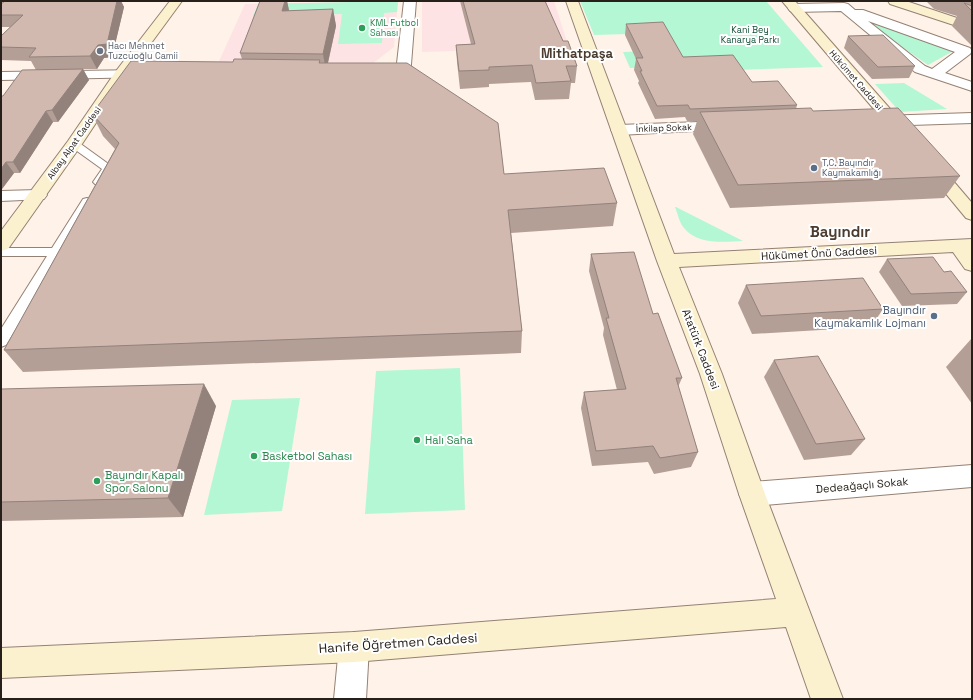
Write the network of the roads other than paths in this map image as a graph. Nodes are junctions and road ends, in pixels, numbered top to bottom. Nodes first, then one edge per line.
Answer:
1 (71, 1) edge
2 (176, 1) edge
3 (410, 1) edge
4 (572, 1) edge
5 (894, 1) edge
6 (1, 2) edge
7 (791, 5) edge
8 (844, 8) junction
9 (972, 27) edge
10 (121, 74) junction
11 (160, 74) edge
12 (934, 74) junction
13 (372, 76) edge
14 (4, 82) edge
15 (972, 87) edge
16 (972, 118) edge
17 (892, 121) junction
18 (868, 122) edge
19 (744, 126) edge
20 (619, 130) junction
21 (74, 144) junction
22 (912, 144) edge
23 (922, 156) edge
24 (38, 195) junction
25 (1, 196) edge
26 (972, 214) edge
27 (1, 245) edge
28 (965, 246) edge
29 (1, 252) edge
30 (56, 252) junction
31 (667, 261) junction
32 (972, 264) edge
33 (1, 341) edge
34 (972, 476) edge
35 (752, 494) junction
36 (795, 612) junction
37 (354, 647) junction
38 (1, 663) edge
39 (350, 699) edge
40 (826, 699) edge

1 - 6 street
2 - 10 street, Albay Alpat Caddesi
3 - 13 street
4 - 20 street, Atatürk Caddesi
5 - 9 street
7 - 8 street
7 - 17 street, Hükümet Caddesi
8 - 12 street
8 - 12 street
10 - 11 street
10 - 14 street
10 - 21 street, Albay Alpat Caddesi
12 - 15 street
16 - 17 street
17 - 18 street
17 - 22 street, Hükümet Caddesi
19 - 20 street, İnkilap Sokak
20 - 31 street, Atatürk Caddesi
21 - 24 street, Albay Alpat Caddesi
21 - 30 lane
23 - 26 street
24 - 25 street
24 - 27 street, Albay Alpat Caddesi
28 - 31 street, Hükümet Önü Caddesi
28 - 32 street
29 - 30 lane
30 - 33 lane
31 - 35 street, Atatürk Caddesi
34 - 35 street, Dedeağaçlı Sokak
35 - 36 street, Atatürk Caddesi
36 - 37 street, Hanife Öğretmen Caddesi
36 - 40 street, Atatürk Caddesi
37 - 38 street, Hanife Öğretmen Caddesi
37 - 39 street

